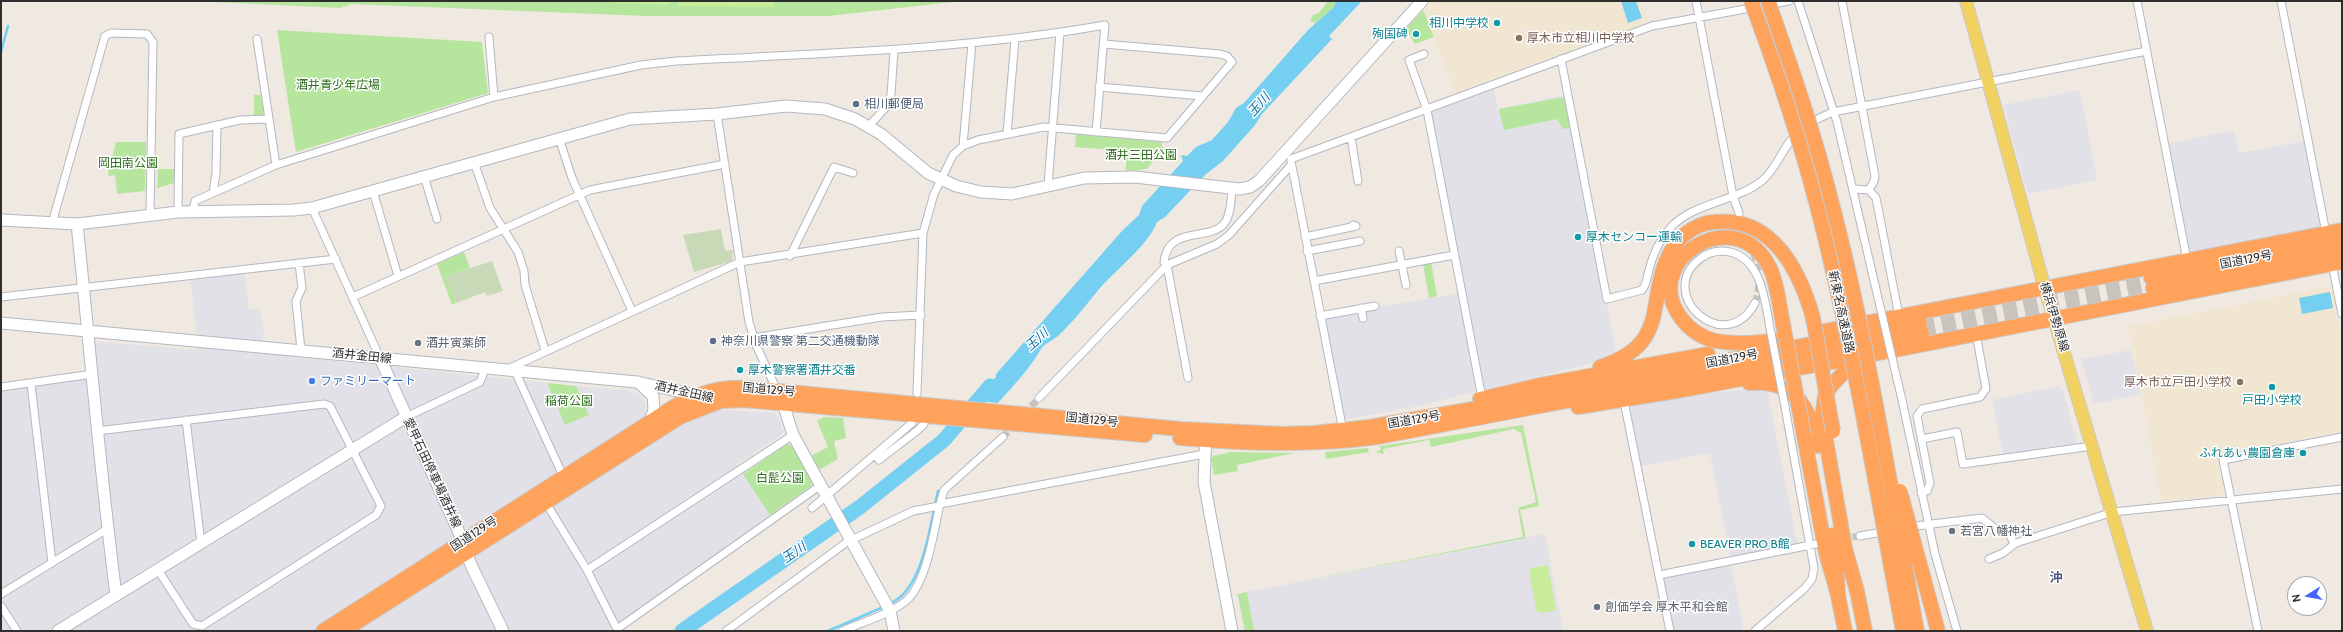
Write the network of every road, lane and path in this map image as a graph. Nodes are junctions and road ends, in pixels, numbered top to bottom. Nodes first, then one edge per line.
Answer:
1 (1415, 1) edge
2 (1422, 1) edge
3 (1696, 1) edge
4 (1751, 1) edge
5 (1768, 1) edge
6 (1789, 1) edge
7 (1798, 1) edge
8 (1842, 1) edge
9 (1966, 1) edge
10 (2137, 1) edge
11 (2281, 1) edge
12 (1699, 16) junction
13 (1060, 33) junction
14 (1391, 34) junction
15 (489, 37) dead end
16 (1015, 39) junction
17 (257, 40) dead end
18 (972, 43) junction
19 (1104, 44) junction
20 (894, 50) junction
21 (2147, 52) junction
22 (1424, 54) dead end
23 (1561, 59) junction
24 (1988, 82) junction
25 (1099, 87) junction
26 (1202, 96) junction
27 (494, 97) junction
28 (1861, 106) junction
29 (1426, 110) junction
30 (1833, 112) junction
31 (717, 114) junction
32 (268, 119) junction
33 (217, 125) junction
34 (869, 126) junction
35 (1051, 128) junction
36 (1096, 132) junction
37 (1007, 134) junction
38 (1351, 137) junction
39 (559, 138) junction
40 (963, 146) junction
41 (1288, 159) junction
42 (474, 162) junction
43 (725, 164) junction
44 (276, 165) junction
45 (853, 173) dead end
46 (424, 176) junction
47 (940, 180) junction
48 (1358, 181) dead end
49 (1048, 185) junction
50 (1227, 188) junction
51 (1854, 188) junction
52 (1869, 190) junction
53 (373, 191) junction
54 (213, 193) junction
55 (580, 194) junction
56 (1733, 196) junction
57 (312, 208) junction
58 (193, 211) junction
59 (178, 212) junction
60 (1739, 213) dead end
61 (150, 214) junction
62 (433, 215) dead end
63 (1, 220) edge
64 (54, 223) junction
65 (77, 224) junction
66 (1352, 225) dead end
67 (503, 229) junction
68 (2342, 230) edge
69 (923, 233) junction
70 (2326, 233) junction
71 (1305, 237) junction
72 (1360, 241) dead end
73 (2342, 241) edge
74 (1400, 250) dead end
75 (1308, 251) junction
76 (2342, 252) edge
77 (1454, 255) junction
78 (790, 256) junction
79 (336, 259) junction
80 (2188, 260) junction
81 (740, 262) junction
82 (299, 263) junction
83 (2337, 263) edge
84 (1168, 265) junction
85 (1402, 265) junction
86 (398, 276) junction
87 (1314, 282) junction
88 (1406, 285) dead end
89 (84, 287) junction
90 (2045, 289) junction
91 (1, 297) edge
92 (353, 297) junction
93 (1755, 303) tunnel mouth
94 (1375, 306) dead end
95 (1361, 308) junction
96 (632, 311) junction
97 (2342, 314) edge
98 (921, 315) junction
99 (1320, 316) junction
100 (1899, 316) junction
101 (1363, 318) dead end
102 (2054, 318) junction
103 (1, 323) edge
104 (1776, 326) junction
105 (88, 330) junction
106 (1976, 333) junction
107 (753, 338) junction
108 (1782, 340) junction
109 (1905, 348) junction
110 (301, 350) junction
111 (545, 350) junction
112 (380, 358) junction
113 (486, 367) junction
114 (510, 369) junction
115 (1869, 369) junction
116 (1854, 372) junction
117 (93, 374) junction
118 (1188, 378) dead end
119 (637, 382) junction
120 (31, 384) junction
121 (1540, 385) junction
122 (1, 387) edge
123 (774, 390) junction
124 (1683, 390) junction
125 (917, 393) dead end
126 (698, 395) junction
127 (1039, 398) tunnel mouth
128 (1482, 398) junction
129 (1624, 400) junction
130 (721, 401) junction
131 (783, 403) junction
132 (931, 416) junction
133 (406, 417) junction
134 (1486, 417) junction
135 (186, 420) junction
136 (650, 422) junction
137 (912, 423) dead end
138 (1369, 427) junction
139 (97, 431) junction
140 (1343, 431) junction
141 (793, 435) junction
142 (1003, 437) tunnel mouth
143 (2342, 438) edge
144 (1922, 439) junction
145 (1205, 442) junction
146 (2092, 446) junction
147 (354, 450) junction
148 (875, 455) junction
149 (564, 478) junction
150 (821, 485) junction
151 (2342, 489) edge
152 (1921, 493) junction
153 (829, 498) junction
154 (2232, 500) junction
155 (546, 503) junction
156 (936, 506) junction
157 (812, 508) dead end
158 (2112, 512) junction
159 (1927, 523) junction
160 (107, 529) junction
161 (1860, 536) tunnel mouth
162 (850, 538) junction
163 (201, 543) junction
164 (2014, 544) junction
165 (1813, 545) junction
166 (464, 547) junction
167 (1988, 559) dead end
168 (52, 563) junction
169 (158, 570) junction
170 (587, 570) junction
171 (1659, 575) junction
172 (1857, 591) junction
173 (1, 594) edge
174 (116, 595) junction
175 (1838, 595) junction
176 (1, 606) edge
177 (890, 611) junction
178 (17, 631) edge
179 (58, 631) edge
180 (324, 631) edge
181 (342, 631) edge
182 (503, 631) edge
183 (726, 631) edge
184 (842, 631) edge
185 (894, 631) edge
186 (1232, 631) edge
187 (1670, 631) edge
188 (1755, 631) edge
189 (1845, 631) edge
190 (1865, 631) edge
191 (1893, 631) edge
192 (1903, 631) edge
193 (1917, 631) edge
194 (1938, 631) edge
195 (1957, 631) edge
196 (2147, 631) edge
197 (2258, 631) edge

1 - 14 street
2 - 14 street
3 - 12 street
4 - 116 highway, 新東名高速道路, bridge
5 - 115 highway, 新東名高速道路, bridge
6 - 12 street
7 - 30 street
8 - 28 street
9 - 24 main road, 横浜伊勢原線
10 - 21 street
11 - 70 street
12 - 23 street
12 - 56 street
13 - 16 street
13 - 19 street
13 - 35 street
14 - 41 street
15 - 27 street
16 - 18 street
16 - 37 street
17 - 32 street
18 - 20 street
18 - 40 street
19 - 25 street
19 - 26 street
20 - 27 street
20 - 34 street
21 - 24 street
21 - 80 street
22 - 29 street
23 - 29 street
23 - 56 street
24 - 28 street
24 - 90 main road, 横浜伊勢原線
25 - 26 street
25 - 36 street
26 - 36 street
27 - 44 street
28 - 30 street
28 - 52 street
29 - 38 street
29 - 77 street
30 - 51 street
30 - 56 street
31 - 34 street
31 - 39 street
31 - 43 street
32 - 33 street
32 - 44 street
33 - 54 street
33 - 59 street
34 - 47 street
35 - 36 street
35 - 37 street
35 - 49 street
37 - 40 street
38 - 41 street
38 - 48 street
39 - 42 street
39 - 55 street
40 - 47 street
41 - 50 street
41 - 71 street
41 - 84 street
42 - 46 street
42 - 67 street
43 - 55 street
43 - 81 street
44 - 54 street
45 - 78 street
46 - 53 street
46 - 62 street
47 - 49 street
47 - 69 street
49 - 50 street
50 - 84 street
51 - 52 street
51 - 152 street, bridge
52 - 100 street
53 - 57 street
53 - 86 street
54 - 58 street
55 - 67 street
55 - 96 street
56 - 60 street
57 - 58 street
57 - 79 street
58 - 59 street
59 - 61 street
61 - 64 street
61 - 65 street
63 - 64 street
64 - 65 street
65 - 89 street
66 - 71 street
67 - 86 street
67 - 111 street
68 - 70 highway
69 - 78 street
69 - 98 street
70 - 80 highway
71 - 75 street
72 - 75 street
73 - 76 highway, 国道129号
74 - 85 street
75 - 87 street
77 - 85 street
77 - 128 street
78 - 81 street
79 - 82 street
79 - 92 street
80 - 90 highway
81 - 96 street
81 - 107 street
82 - 89 street
82 - 110 street
83 - 97 street
83 - 102 highway
84 - 118 street
84 - 127 street
85 - 87 street
85 - 88 street
86 - 92 street
87 - 99 street
89 - 91 street
89 - 105 street
90 - 100 highway
90 - 102 main road, 横浜伊勢原線
92 - 112 street
93 - 104 street
94 - 95 street
95 - 99 street
95 - 101 street
96 - 111 street
98 - 107 street
98 - 125 street
99 - 140 street
100 - 108 highway
102 - 106 highway
102 - 146 main road, 横浜伊勢原線
103 - 105 street, 酒井金田線
104 - 108 highway
104 - 165 street, bridge
104 - 175 highway, bridge
105 - 110 street, 酒井金田線
105 - 117 street
106 - 109 highway
106 - 144 street
107 - 123 street
108 - 121 highway
109 - 124 highway
109 - 172 highway
110 - 112 street, 酒井金田線
111 - 114 street
112 - 113 street, 酒井金田線
112 - 133 street, 愛甲石田停車場酒井線
113 - 114 street, 酒井金田線
113 - 133 street
114 - 119 street, 酒井金田線
114 - 149 street
115 - 193 highway, 新東名高速道路, bridge
115 - 194 highway, bridge
116 - 191 highway, bridge
116 - 192 highway, 新東名高速道路, bridge
117 - 120 street
117 - 139 street
119 - 126 street, 酒井金田線
119 - 136 street
120 - 122 street
120 - 168 street
121 - 128 highway
121 - 172 highway, bridge
123 - 126 highway, 国道129号
123 - 145 highway, 国道129号
124 - 129 highway
124 - 175 highway
126 - 130 street, 酒井金田線
126 - 136 highway, 国道129号
128 - 138 highway
129 - 134 highway
129 - 171 street
130 - 131 highway, 国道129号
130 - 155 highway, 国道129号
131 - 132 highway, 国道129号
131 - 141 street
132 - 145 highway, 国道129号
132 - 148 street
133 - 147 street
133 - 166 street, 愛甲石田停車場酒井線
134 - 138 highway, 国道129号
134 - 145 highway, 国道129号
135 - 139 street
135 - 147 street
135 - 163 street
136 - 149 highway, 国道129号
137 - 148 street
138 - 140 highway, 国道129号
139 - 160 street
140 - 145 highway, 国道129号
141 - 150 street
141 - 170 street
142 - 156 street
143 - 154 street
144 - 146 street
144 - 152 street
145 - 156 street
145 - 186 street
146 - 158 main road, 横浜伊勢原線
147 - 163 street
147 - 169 street
148 - 153 street
149 - 166 highway, 国道129号
150 - 153 street
150 - 170 street
151 - 154 street
152 - 159 street
153 - 157 street
153 - 162 street
154 - 158 street
154 - 197 street
155 - 166 highway, 国道129号
155 - 170 street
156 - 162 street
156 - 177 street
158 - 164 street
158 - 196 main road, 横浜伊勢原線
159 - 161 street
159 - 164 street
159 - 195 street
160 - 168 street
160 - 174 street
162 - 177 street
162 - 183 street
163 - 169 street
164 - 167 street
165 - 171 street
165 - 188 street
166 - 180 highway, 国道129号
166 - 181 highway, 国道129号
166 - 182 street, 愛甲石田停車場酒井線
168 - 173 street
169 - 174 street
171 - 187 street
172 - 190 highway
174 - 179 street
175 - 189 highway
176 - 178 street
177 - 184 street
177 - 185 street

